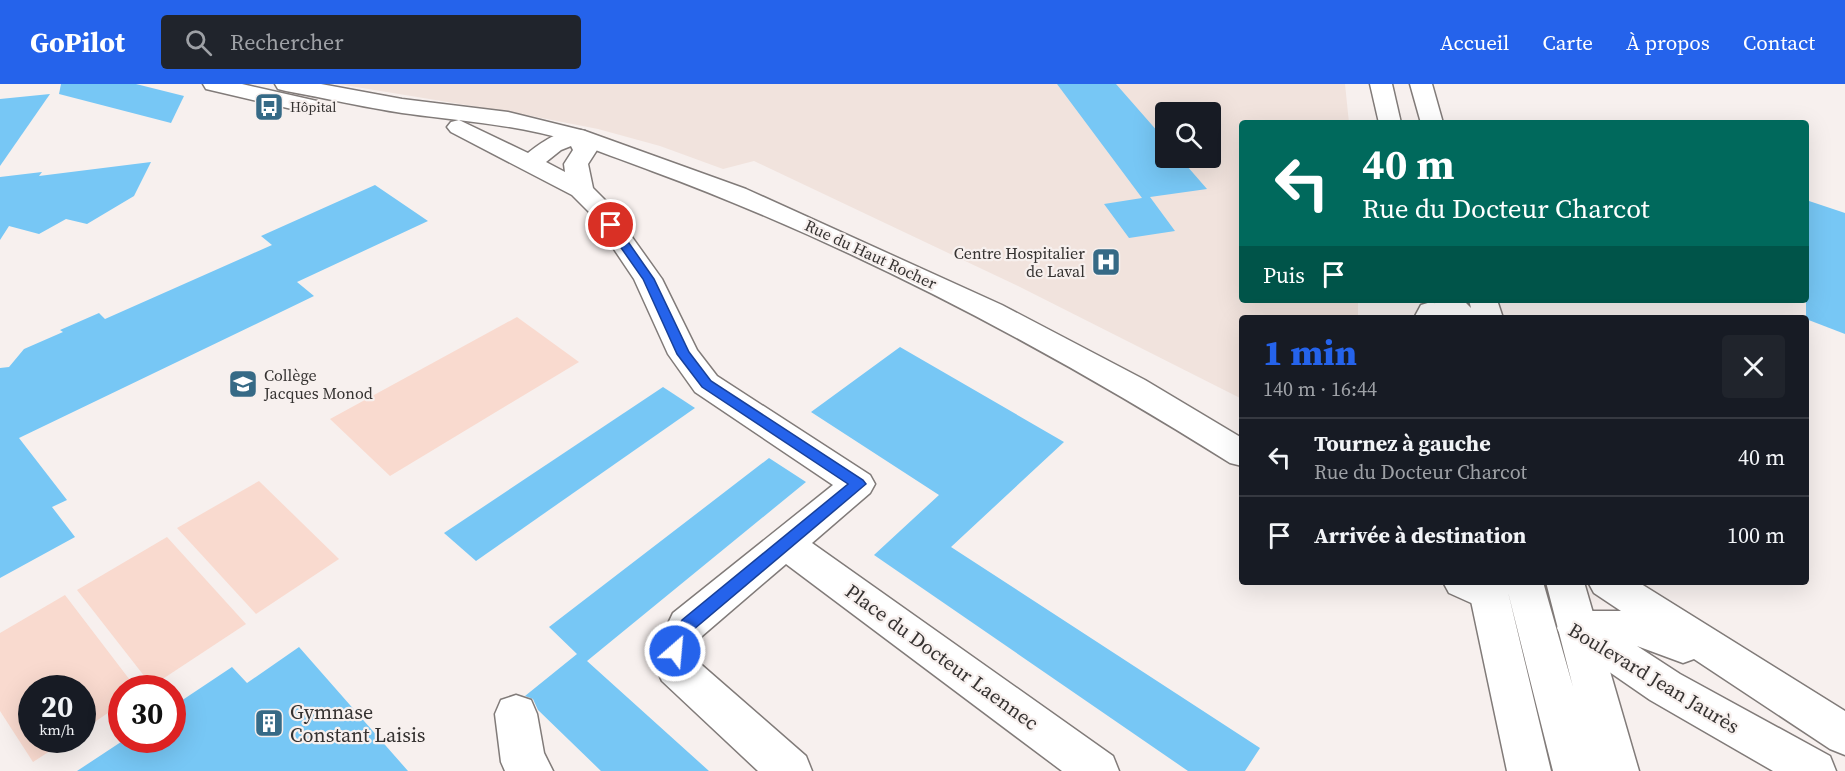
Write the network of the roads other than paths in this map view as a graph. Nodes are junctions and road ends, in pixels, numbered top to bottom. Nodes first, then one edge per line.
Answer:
1 (214, 84) edge
2 (286, 84) edge
3 (1381, 84) edge
4 (1421, 84) edge
5 (1389, 120) edge
6 (1431, 120) edge
7 (459, 127) junction
8 (581, 143) junction
9 (553, 145) junction
10 (529, 164) junction
11 (581, 190) junction
12 (1433, 309) edge
13 (1461, 315) edge
14 (1134, 388) junction
15 (1239, 434) edge
16 (1239, 452) edge
17 (786, 543) junction
18 (1566, 585) edge
19 (1612, 585) edge
20 (1637, 585) edge
21 (1499, 590) edge
22 (1577, 628) junction
23 (1754, 676) junction
24 (516, 714) dead end
25 (1845, 735) edge
26 (531, 771) edge
27 (790, 771) edge
28 (1098, 771) edge
29 (1529, 771) edge
30 (1575, 771) edge
31 (1617, 771) edge
32 (1814, 771) edge

1 - 7 street, Rue du Haut Rocher
2 - 8 street, Rue du Haut Rocher
3 - 5 street
4 - 6 street
7 - 9 street, Rue du Haut Rocher
7 - 10 street
8 - 9 street, Rue du Haut Rocher
8 - 11 street
8 - 14 street, Rue du Haut Rocher
9 - 10 street
10 - 11 street
11 - 17 street
12 - 13 street
14 - 15 street, Rue du Haut Rocher
14 - 16 street, Rue du Haut Rocher
17 - 27 street
17 - 28 street, Place du Docteur Laennec
18 - 22 street
19 - 23 street
20 - 23 street
21 - 22 street, Boulevard Jean Jaurès
21 - 29 street
21 - 30 street
22 - 23 street
22 - 31 street
22 - 32 street, Boulevard Jean Jaurès
23 - 25 street
24 - 26 street

